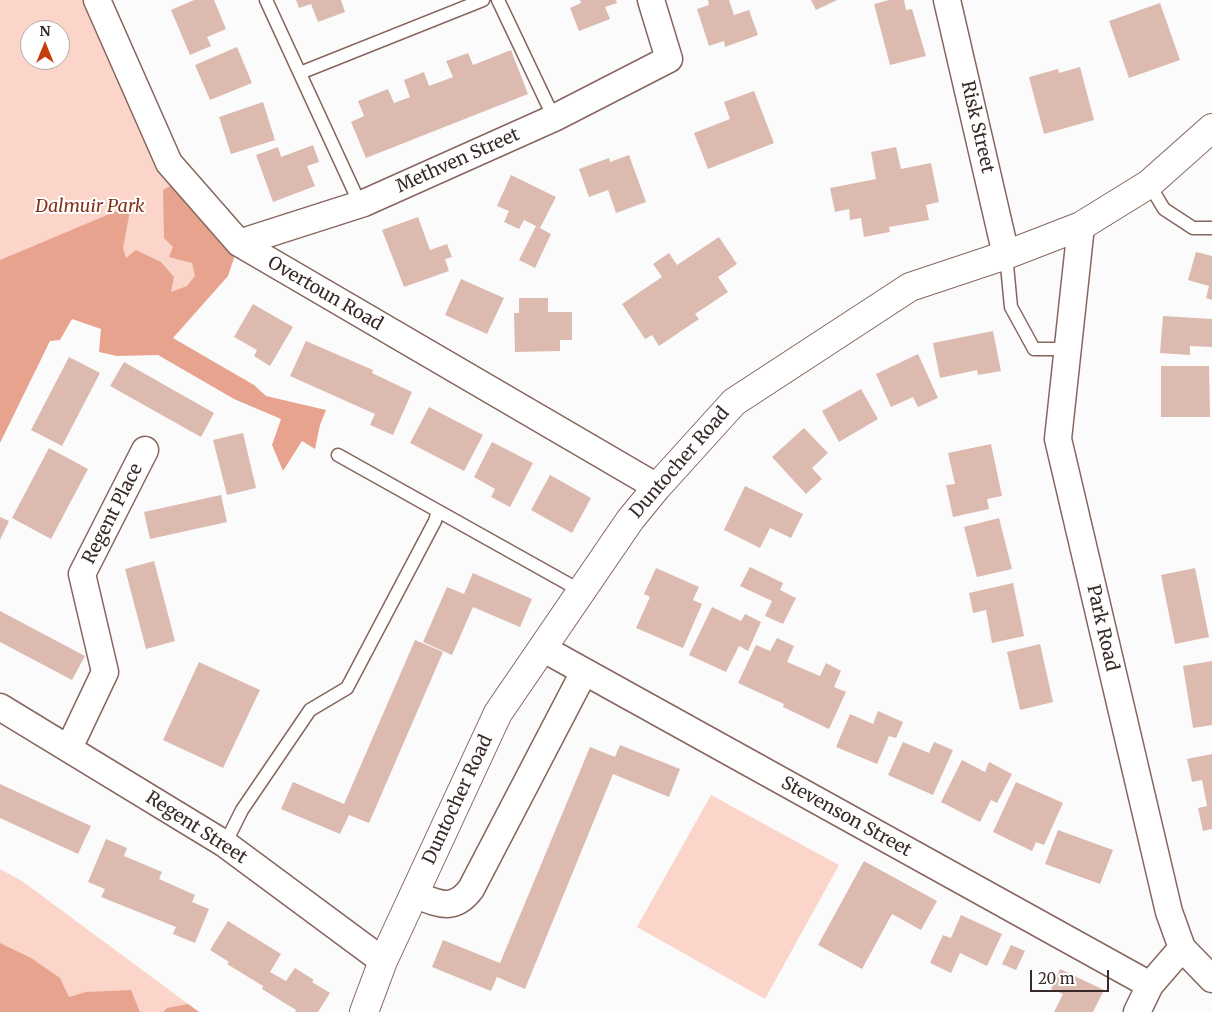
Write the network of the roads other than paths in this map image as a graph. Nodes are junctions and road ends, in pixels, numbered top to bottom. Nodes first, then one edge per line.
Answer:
1 (97, 0) edge
2 (266, 0) edge
3 (483, 0) edge
4 (498, 0) edge
5 (651, 0) edge
6 (947, 0) edge
7 (300, 73) junction
8 (554, 118) junction
9 (1212, 128) edge
10 (1149, 184) junction
11 (360, 204) junction
12 (1081, 226) junction
13 (1212, 228) edge
14 (238, 243) junction
15 (1006, 255) junction
16 (1068, 349) junction
17 (145, 450) dead end
18 (338, 455) dead end
19 (657, 487) junction
20 (438, 511) junction
21 (581, 591) junction
22 (542, 648) junction
23 (584, 672) junction
24 (0, 707) edge
25 (69, 748) junction
26 (226, 844) junction
27 (414, 894) junction
28 (1196, 954) edge
29 (383, 961) junction
30 (1212, 979) edge
31 (1150, 985) junction
32 (364, 1012) edge
33 (1136, 1012) edge

1 - 14 street, Overtoun Road
2 - 7 lane
3 - 7 lane
4 - 8 lane
5 - 8 street, Methven Street
6 - 15 street, Risk Street
7 - 11 lane
8 - 11 street, Methven Street
9 - 10 main road, Duntocher Road
10 - 12 main road, Duntocher Road
10 - 13 lane
11 - 14 street, Methven Street
12 - 15 main road, Duntocher Road
12 - 16 street, Park Road
14 - 19 street, Overtoun Road
15 - 16 lane
15 - 19 main road, Duntocher Road
16 - 28 street, Park Road
17 - 25 street, Regent Place
18 - 20 lane
19 - 21 main road, Duntocher Road
20 - 21 lane
20 - 26 lane
21 - 22 main road, Duntocher Road
22 - 23 street, Stevenson Street
22 - 27 main road, Duntocher Road
23 - 27 street
23 - 31 street, Stevenson Street
24 - 25 street, Regent Street
25 - 26 street, Regent Street
26 - 29 street, Regent Street
27 - 29 main road, Duntocher Road
28 - 30 street
28 - 31 street
29 - 32 main road, Duntocher Road
31 - 33 street

